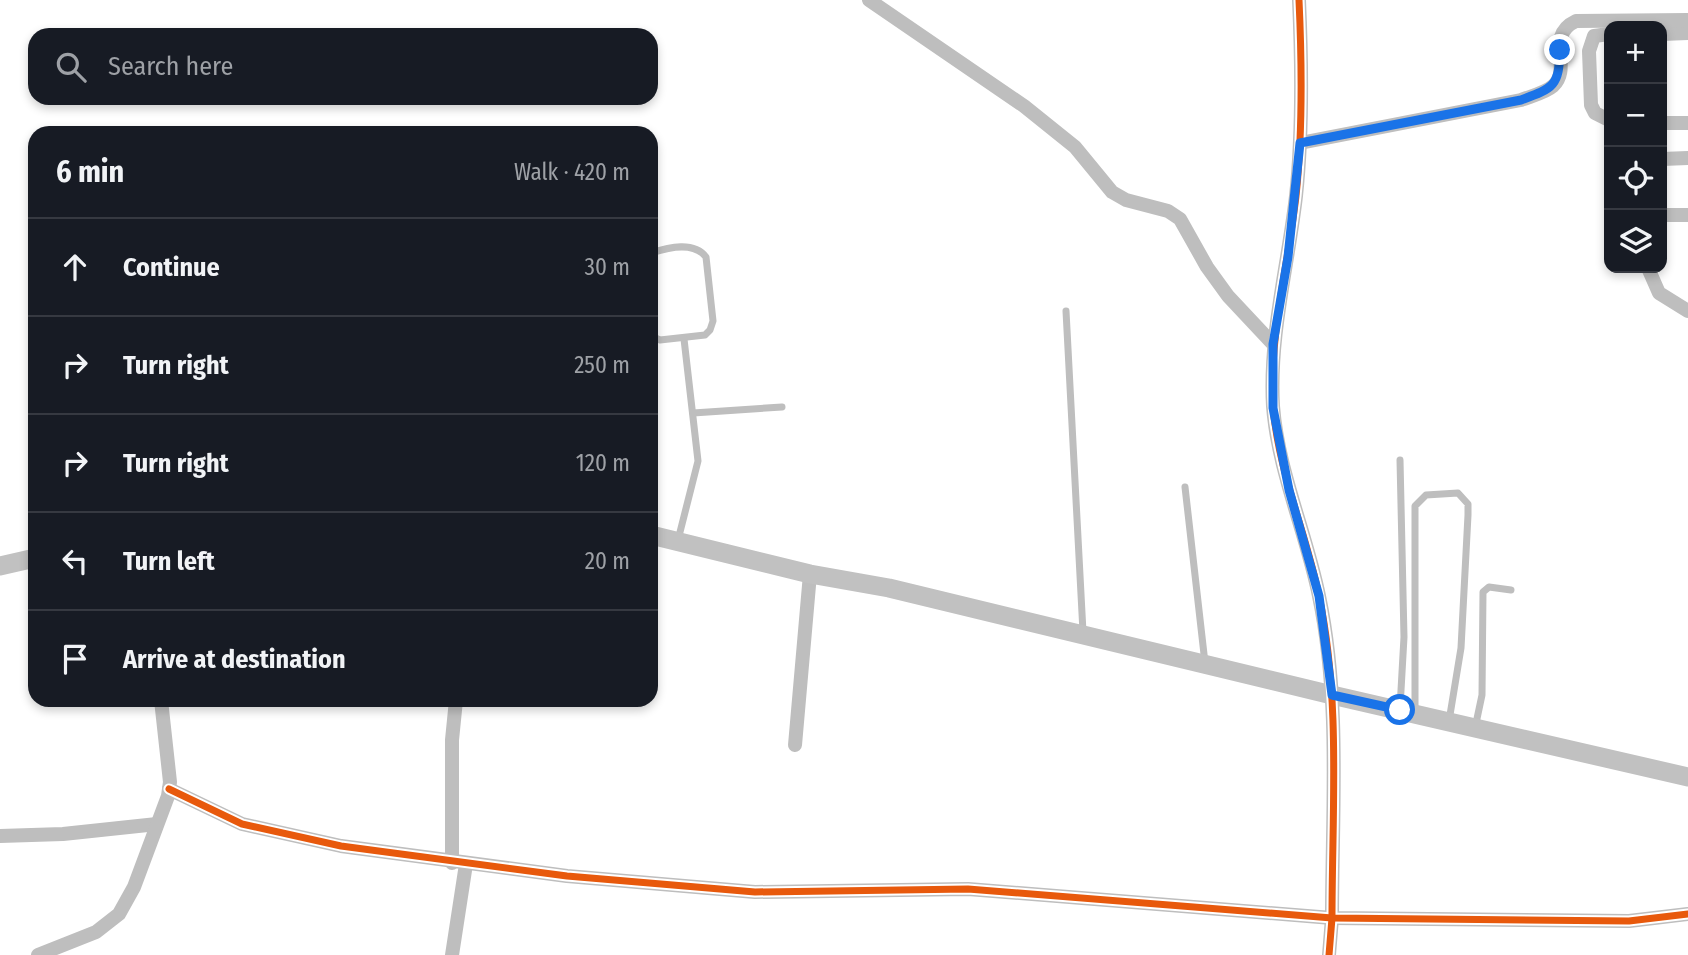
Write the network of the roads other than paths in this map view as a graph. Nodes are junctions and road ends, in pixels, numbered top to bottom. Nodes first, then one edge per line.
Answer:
1 (869, 0) edge
2 (1299, 0) edge
3 (1688, 20) edge
4 (1688, 33) edge
5 (1667, 34) edge
6 (1604, 35) edge
7 (1604, 118) edge
8 (1667, 122) edge
9 (1688, 123) edge
10 (1300, 143) junction
11 (1688, 158) edge
12 (1667, 159) edge
13 (1667, 215) edge
14 (1688, 215) edge
15 (658, 252) edge
16 (1650, 273) edge
17 (1066, 311) dead end
18 (1688, 312) edge
19 (658, 339) edge
20 (684, 339) junction
21 (1273, 344) junction
22 (782, 407) dead end
23 (693, 413) junction
24 (1400, 460) dead end
25 (1185, 487) dead end
26 (658, 536) edge
27 (678, 540) junction
28 (28, 560) edge
29 (0, 566) edge
30 (810, 574) junction
31 (1511, 590) dead end
32 (1083, 635) junction
33 (1205, 665) junction
34 (1332, 695) junction
35 (162, 707) edge
36 (455, 707) edge
37 (1407, 712) junction
38 (1448, 722) junction
39 (1475, 728) junction
40 (795, 745) dead end
41 (1688, 777) edge
42 (169, 789) junction
43 (157, 824) junction
44 (0, 836) edge
45 (459, 863) junction
46 (1688, 914) edge
47 (1332, 918) junction
48 (41, 954) edge
49 (452, 955) edge
50 (1329, 955) edge

1 - 21 street
2 - 10 street
3 - 10 street
4 - 5 street
6 - 7 street
8 - 9 street
10 - 21 street
11 - 12 street
13 - 14 street
15 - 20 lane
16 - 18 street
17 - 32 lane
19 - 20 lane
20 - 23 lane
21 - 34 street
22 - 23 lane
23 - 27 lane
24 - 37 lane
25 - 33 lane
26 - 27 main road
27 - 30 main road
28 - 29 main road
30 - 32 main road
30 - 40 street
31 - 39 lane
32 - 33 main road
33 - 34 main road
34 - 37 main road
34 - 47 street
35 - 42 street
36 - 45 street
37 - 38 main road
37 - 38 lane
38 - 39 main road
39 - 41 main road
42 - 43 street
42 - 45 street
43 - 44 street
43 - 48 street
45 - 47 street
45 - 49 street
46 - 47 street
47 - 50 street

